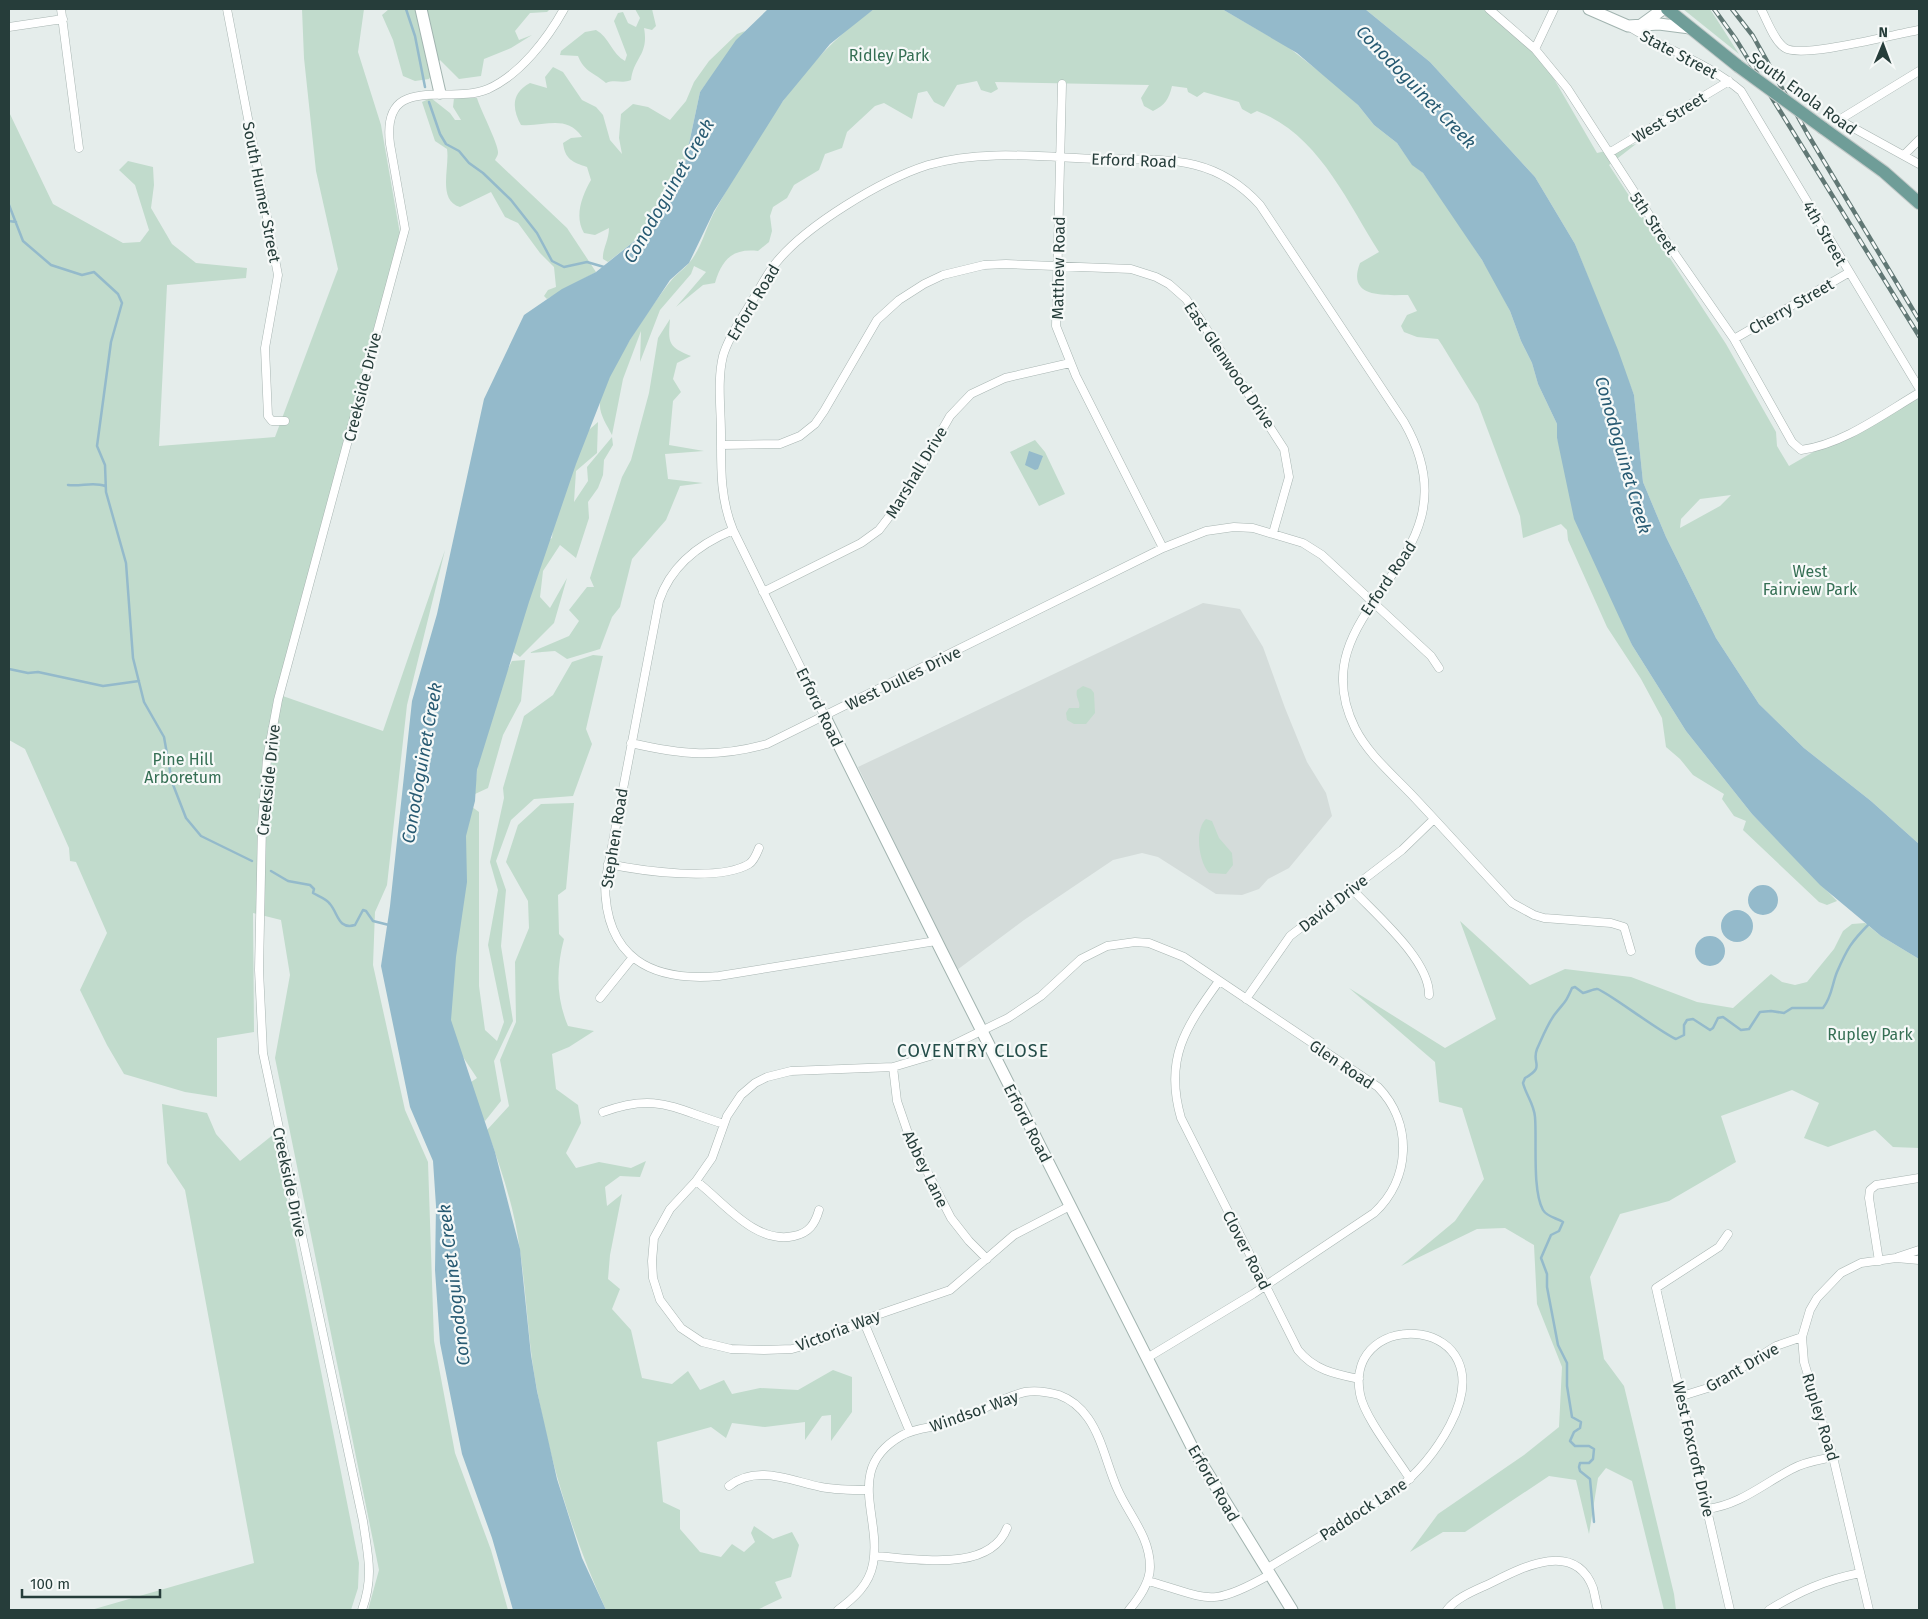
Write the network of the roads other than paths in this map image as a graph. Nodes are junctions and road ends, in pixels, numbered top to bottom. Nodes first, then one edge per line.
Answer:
1 (61, 9) edge
2 (227, 9) edge
3 (421, 9) edge
4 (564, 9) edge
5 (1489, 9) edge
6 (1554, 9) edge
7 (1588, 9) edge
8 (1665, 9) edge
9 (1761, 9) edge
10 (63, 18) junction
11 (9, 26) edge
12 (1634, 26) junction
13 (1690, 28) junction
14 (1919, 30) edge
15 (1535, 49) junction
16 (1919, 71) edge
17 (1729, 81) junction
18 (1062, 84) dead end
19 (440, 93) junction
20 (1919, 140) edge
21 (79, 148) dead end
22 (1609, 153) junction
23 (1904, 155) junction
24 (1060, 157) junction
25 (1919, 164) edge
26 (1919, 203) edge
27 (1056, 266) junction
28 (1848, 273) junction
29 (1734, 339) junction
30 (1070, 362) junction
31 (1919, 388) edge
32 (1919, 393) edge
33 (285, 421) dead end
34 (721, 445) junction
35 (733, 530) junction
36 (1273, 533) junction
37 (1163, 548) junction
38 (763, 592) junction
39 (1372, 602) junction
40 (1440, 668) dead end
41 (825, 717) junction
42 (631, 743) junction
43 (1434, 819) junction
44 (759, 848) dead end
45 (608, 864) junction
46 (1351, 888) junction
47 (936, 941) junction
48 (1631, 951) dead end
49 (633, 957) junction
50 (1219, 981) junction
51 (1429, 995) dead end
52 (600, 998) dead end
53 (1246, 999) junction
54 (982, 1032) junction
55 (893, 1067) junction
56 (603, 1112) dead end
57 (724, 1124) junction
58 (1919, 1178) edge
59 (696, 1181) junction
60 (1070, 1206) junction
61 (819, 1210) dead end
62 (1728, 1234) dead end
63 (1919, 1250) edge
64 (1896, 1258) junction
65 (986, 1259) junction
66 (1879, 1260) junction
67 (1919, 1260) edge
68 (1265, 1286) junction
69 (863, 1320) junction
70 (1802, 1337) junction
71 (1147, 1358) junction
72 (1359, 1379) junction
73 (1682, 1396) junction
74 (910, 1432) junction
75 (1833, 1457) junction
76 (1410, 1479) junction
77 (729, 1486) dead end
78 (868, 1490) junction
79 (1707, 1509) junction
80 (1007, 1528) dead end
81 (874, 1556) junction
82 (1267, 1572) junction
83 (1860, 1573) junction
84 (1148, 1581) junction
85 (362, 1610) edge
86 (838, 1610) edge
87 (1129, 1610) edge
88 (1292, 1610) edge
89 (1447, 1610) edge
90 (1598, 1610) edge
91 (1730, 1610) edge
92 (1769, 1610) edge
93 (1869, 1610) edge

1 - 10 street
2 - 33 street, South Humer Street
3 - 19 street
4 - 19 street, Creekside Drive
5 - 15 street, 5th Street
6 - 15 street
7 - 12 street, State Street
8 - 12 street, State Street
8 - 13 main road, South Enola Road
9 - 14 street
10 - 11 street
10 - 21 street
12 - 13 street, State Street
12 - 17 street, State Street
13 - 26 main road, South Enola Road, bridge
15 - 22 street, 5th Street
16 - 23 street
17 - 22 street, West Street
17 - 28 street, 4th Street
18 - 24 street, Matthew Road
19 - 85 street, Creekside Drive
20 - 23 street
22 - 29 street, 5th Street
23 - 25 street
24 - 27 street, Matthew Road
24 - 34 street, Erford Road
24 - 39 street, Erford Road
27 - 30 street, Matthew Road
27 - 34 street, East Glenwood Drive
27 - 36 street, East Glenwood Drive
28 - 29 street, Cherry Street
28 - 31 street, 4th Street
29 - 32 street, 5th Street
30 - 37 street, Matthew Road
30 - 38 street, Marshall Drive
34 - 35 street, Erford Road
35 - 38 street, Erford Road
35 - 42 street, Stephen Road
36 - 37 street, West Dulles Drive
36 - 39 street, West Dulles Drive
37 - 41 street, West Dulles Drive
38 - 41 street, Erford Road
39 - 40 street, West Dulles Drive
39 - 43 street, Erford Road
41 - 42 street, West Dulles Drive
41 - 47 street, Erford Road
42 - 45 street, Stephen Road
43 - 46 street, David Drive
43 - 48 street, Erford Road
44 - 45 street
45 - 49 street, Stephen Road
46 - 51 street
46 - 53 street, David Drive
47 - 49 street, Stephen Road
47 - 54 street, Erford Road
49 - 52 street
50 - 53 street, Glen Road
50 - 54 street, Glen Road
50 - 68 street, Clover Road
53 - 68 street, Glen Road
54 - 55 street, Victoria Way
54 - 60 street, Erford Road
55 - 57 street, Victoria Way
55 - 65 street, Abbey Lane
56 - 57 street
57 - 59 street, Victoria Way
58 - 66 street
59 - 61 street
59 - 69 street, Victoria Way
60 - 65 street, Victoria Way
60 - 71 street, Erford Road
62 - 73 street, West Foxcroft Drive
63 - 64 street
64 - 66 street, Rupley Road
64 - 67 street
65 - 69 street, Victoria Way
66 - 70 street, Rupley Road
68 - 71 street, Glen Road
68 - 72 street, Clover Road
69 - 74 street
70 - 73 street, Grant Drive
70 - 75 street, Rupley Road
71 - 82 street, Erford Road
72 - 76 street
72 - 76 street, Paddock Lane
73 - 79 street, West Foxcroft Drive
74 - 78 street, Windsor Way
74 - 84 street, Windsor Way
75 - 79 street
75 - 83 street, Rupley Road
76 - 82 street, Paddock Lane
77 - 78 street
78 - 81 street, Windsor Way
79 - 91 street, West Foxcroft Drive
80 - 81 street
81 - 86 street, Windsor Way
82 - 84 street, Paddock Lane
82 - 88 street, Erford Road
83 - 92 street
83 - 93 street, Rupley Road
84 - 87 street
89 - 90 street

